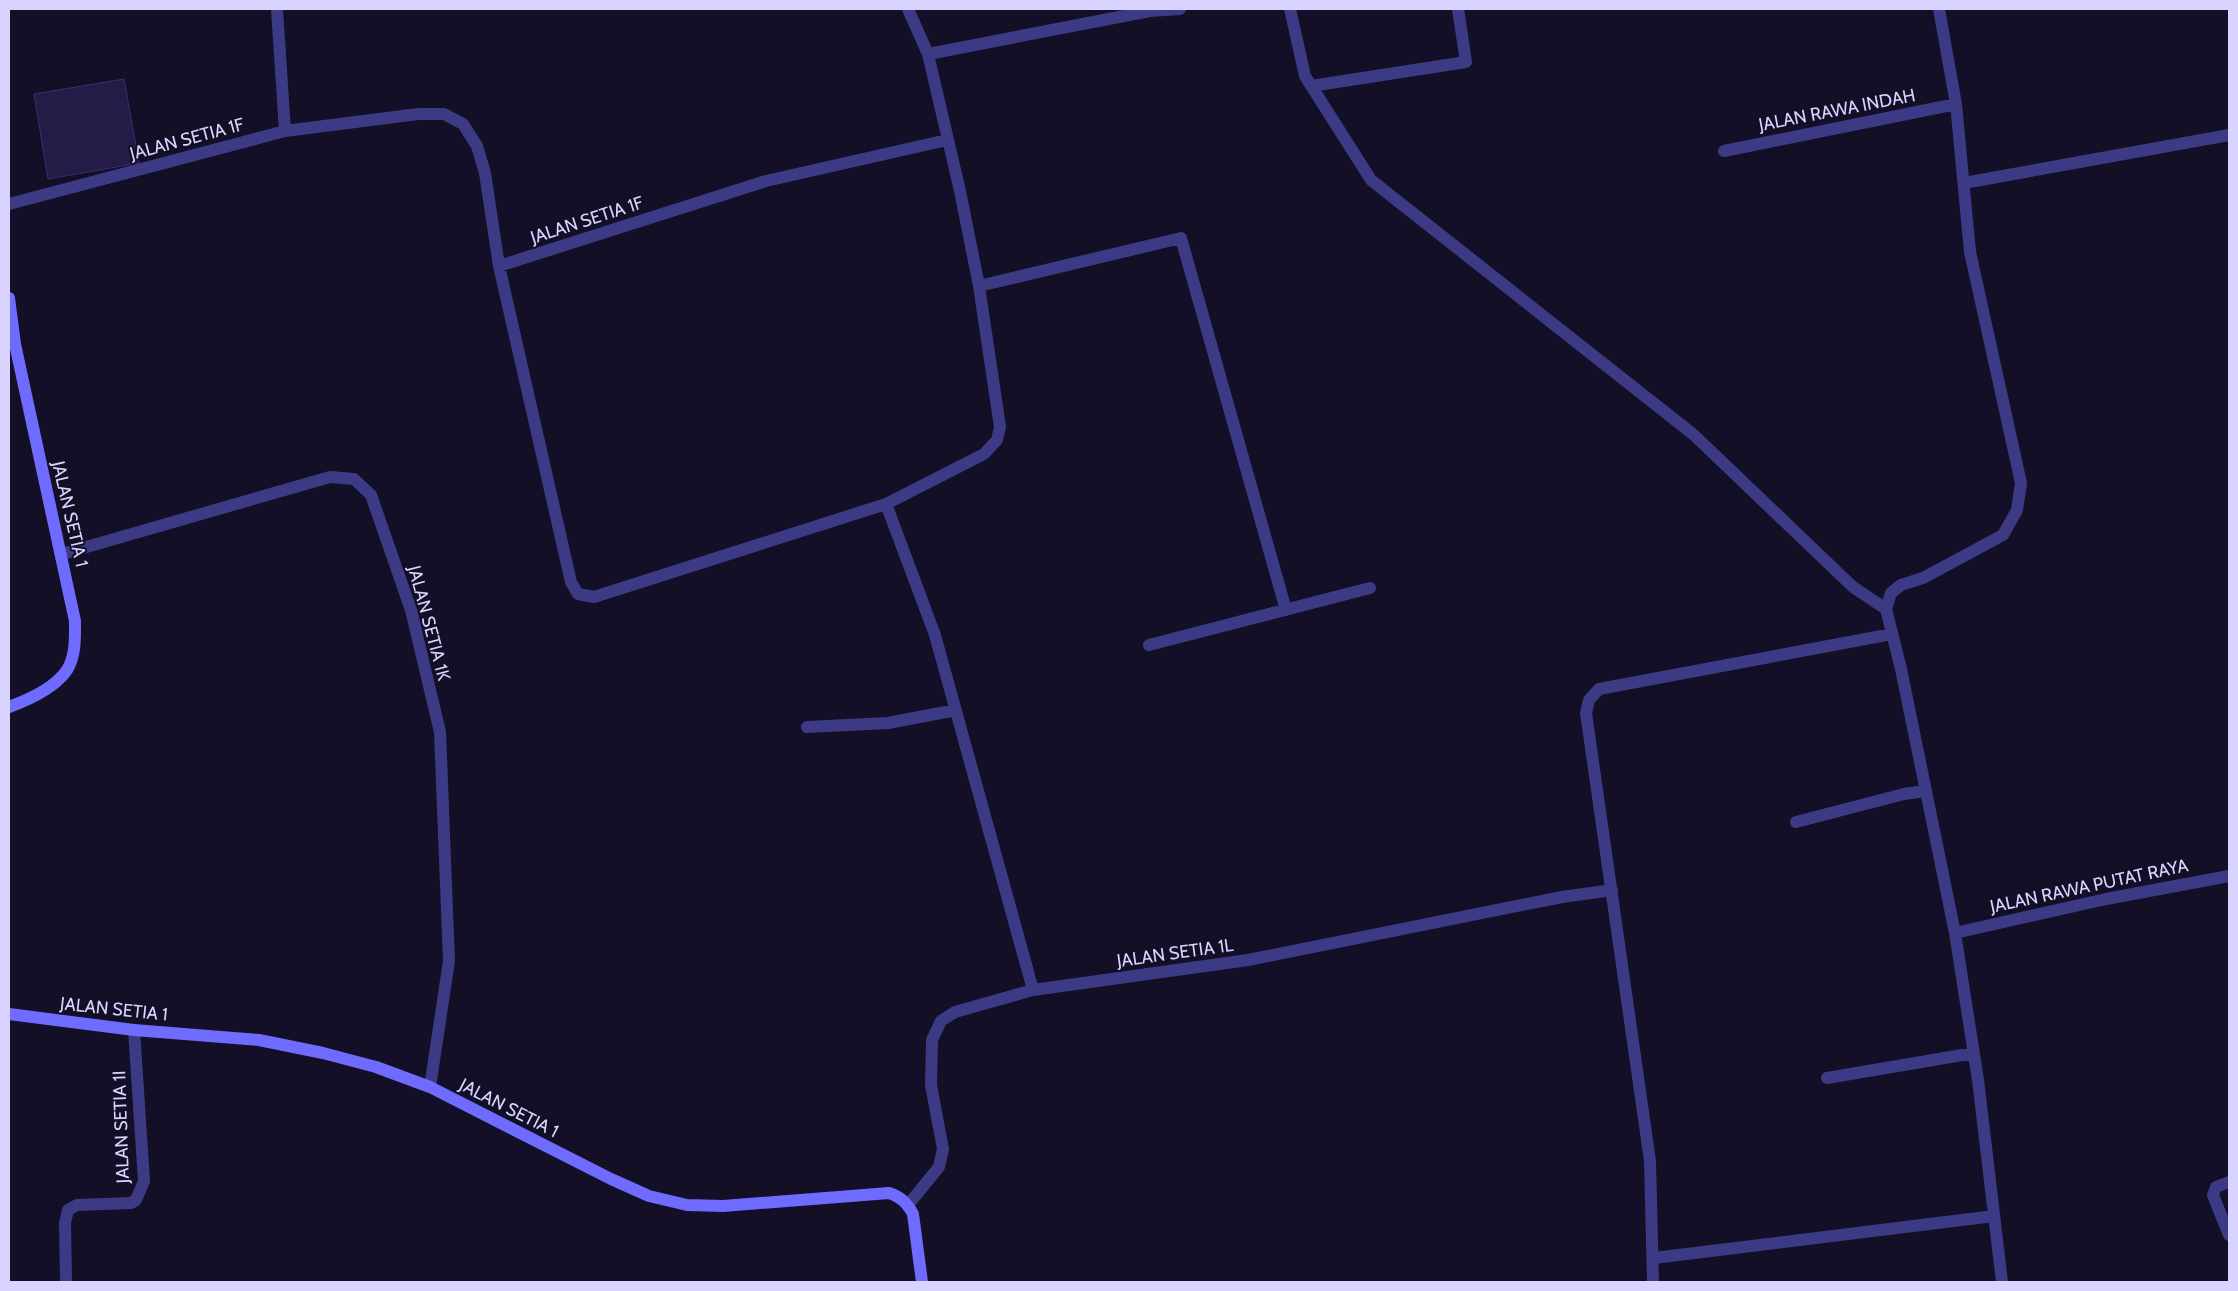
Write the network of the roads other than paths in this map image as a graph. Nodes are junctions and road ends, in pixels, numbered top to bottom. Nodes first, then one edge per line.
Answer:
1 (276, 9) edge
2 (908, 9) edge
3 (1180, 9) edge
4 (1290, 9) edge
5 (1458, 9) edge
6 (1939, 9) edge
7 (928, 54) junction
8 (1311, 86) junction
9 (1956, 104) junction
10 (285, 131) junction
11 (2229, 135) edge
12 (947, 140) junction
13 (1724, 151) dead end
14 (1964, 184) junction
15 (9, 204) edge
16 (499, 266) junction
17 (979, 286) junction
18 (9, 298) edge
19 (886, 504) junction
20 (62, 554) junction
21 (1370, 588) dead end
22 (1886, 609) junction
23 (1286, 610) junction
24 (1892, 634) junction
25 (1149, 645) dead end
26 (9, 707) edge
27 (956, 710) junction
28 (807, 727) dead end
29 (1925, 791) junction
30 (1796, 822) dead end
31 (2229, 876) edge
32 (1612, 890) junction
33 (1956, 933) junction
34 (1033, 990) junction
35 (9, 1014) edge
36 (134, 1030) junction
37 (1974, 1053) junction
38 (1827, 1078) dead end
39 (430, 1087) junction
40 (2229, 1182) edge
41 (908, 1204) junction
42 (1994, 1216) junction
43 (2229, 1235) edge
44 (1654, 1258) junction
45 (66, 1282) edge
46 (922, 1282) edge
47 (1653, 1282) edge
48 (2002, 1282) edge

1 - 10 street
2 - 7 street
3 - 7 street
4 - 8 street
5 - 8 street
6 - 9 street
7 - 12 street
8 - 22 street
9 - 13 street, JALAN RAWA INDAH
9 - 14 street
10 - 15 street, JALAN SETIA 1F
10 - 16 street, JALAN SETIA 1F
11 - 14 street
12 - 16 street, JALAN SETIA 1F
12 - 17 street
14 - 22 street
16 - 19 street
17 - 19 street
17 - 23 street
18 - 20 street, JALAN SETIA 1
19 - 27 street
20 - 26 street, JALAN SETIA 1
20 - 39 street, JALAN SETIA 1K
21 - 23 street
22 - 24 street
23 - 25 street
24 - 29 street
24 - 32 street
27 - 28 street
27 - 34 street
29 - 30 street
29 - 33 street
31 - 33 street, JALAN RAWA PUTAT RAYA
32 - 34 street, JALAN SETIA 1L
32 - 44 street
33 - 37 street
34 - 41 street, JALAN SETIA 1L
35 - 36 street, JALAN SETIA 1
36 - 39 street, JALAN SETIA 1
36 - 45 street, JALAN SETIA 1I
37 - 38 street
37 - 42 street
39 - 41 street, JALAN SETIA 1
40 - 43 street
41 - 46 street
42 - 44 street
42 - 48 street
44 - 47 street

